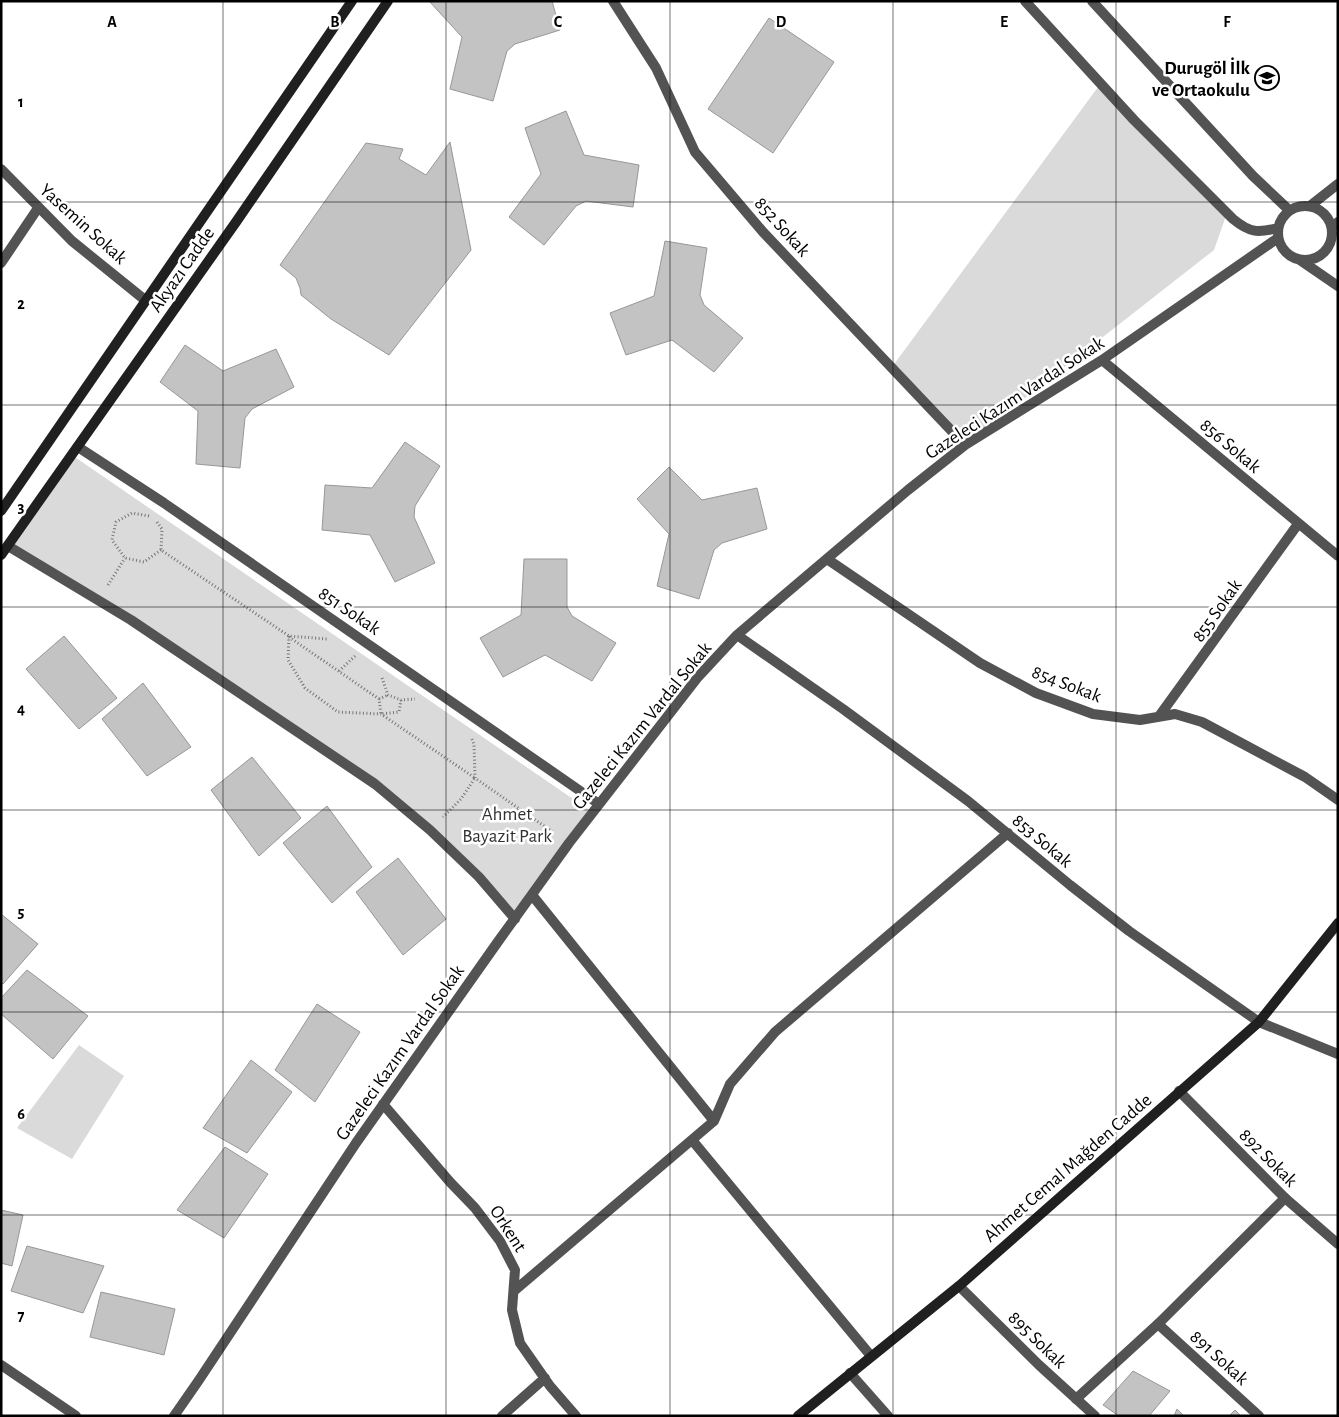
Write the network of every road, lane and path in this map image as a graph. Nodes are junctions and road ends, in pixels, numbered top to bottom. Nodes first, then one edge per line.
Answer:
1 (352, 1) edge
2 (388, 1) edge
3 (614, 1) edge
4 (1025, 1) edge
5 (1092, 1) edge
6 (1, 170) edge
7 (1338, 184) edge
8 (1310, 206) junction
9 (38, 208) junction
10 (1289, 210) junction
11 (1278, 233) junction
12 (1335, 233) edge
13 (1299, 260) junction
14 (1, 263) edge
15 (1338, 286) edge
16 (145, 300) junction
17 (1102, 360) junction
18 (966, 445) junction
19 (78, 447) junction
20 (1, 510) edge
21 (1298, 524) junction
22 (8, 546) junction
23 (161, 550) junction
24 (1, 555) edge
25 (1338, 556) edge
26 (125, 558) junction
27 (827, 558) junction
28 (99, 599) junction
29 (737, 635) junction
30 (289, 636) junction
31 (328, 640) dead end
32 (381, 677) dead end
33 (388, 695) junction
34 (379, 699) junction
35 (420, 699) dead end
36 (401, 700) junction
37 (381, 714) junction
38 (1160, 716) junction
39 (470, 736) dead end
40 (475, 778) junction
41 (1338, 800) edge
42 (600, 804) junction
43 (430, 830) junction
44 (1008, 833) junction
45 (569, 844) junction
46 (532, 895) junction
47 (515, 918) junction
48 (1338, 923) edge
49 (1259, 1022) junction
50 (1338, 1054) edge
51 (1179, 1091) junction
52 (383, 1104) junction
53 (714, 1121) junction
54 (692, 1140) junction
55 (1285, 1198) junction
56 (1338, 1244) edge
57 (958, 1286) junction
58 (514, 1292) junction
59 (1158, 1324) junction
60 (871, 1356) junction
61 (1, 1365) edge
62 (850, 1373) junction
63 (545, 1378) junction
64 (1076, 1399) junction
65 (76, 1416) edge
66 (174, 1416) edge
67 (502, 1416) edge
68 (576, 1416) edge
69 (798, 1416) edge
70 (888, 1416) edge
71 (1095, 1416) edge
72 (1259, 1416) edge

1 - 16 main road, Akyazı Cadde
2 - 19 main road, Akyazı Cadde
3 - 18 street, 852 Sokak
4 - 11 street
5 - 10 street
6 - 9 street, Yasemin Sokak
7 - 8 street
8 - 10 street
8 - 12 street
9 - 14 street
9 - 16 street, Yasemin Sokak
10 - 11 street
11 - 13 street
11 - 17 street, Gazeleci Kazım Vardal Sokak
12 - 13 street
13 - 15 street
16 - 20 main road, Akyazı Cadde
17 - 18 street, Gazeleci Kazım Vardal Sokak
17 - 21 street, 856 Sokak
18 - 27 street, Gazeleci Kazım Vardal Sokak
19 - 22 main road, Akyazı Cadde
19 - 42 street, 851 Sokak
21 - 25 street, 856 Sokak
21 - 38 street, 855 Sokak
22 - 24 main road, Akyazı Cadde
22 - 28 street
23 - 26 path
23 - 26 path
23 - 30 path
26 - 28 path
27 - 29 street, Gazeleci Kazım Vardal Sokak
27 - 38 street, 854 Sokak
28 - 43 street
29 - 42 street, Gazeleci Kazım Vardal Sokak
29 - 44 street, 853 Sokak
30 - 31 path
30 - 34 path
30 - 37 path
32 - 33 path
33 - 34 path
33 - 36 path
34 - 37 path
35 - 36 path
36 - 37 path
37 - 40 path
38 - 41 street, 854 Sokak
39 - 40 path
40 - 43 path
40 - 45 path
42 - 45 street, Gazeleci Kazım Vardal Sokak
43 - 47 street
44 - 49 street, 853 Sokak
44 - 53 street
45 - 46 street, Gazeleci Kazım Vardal Sokak
46 - 47 street, Gazeleci Kazım Vardal Sokak
46 - 53 street
47 - 52 street, Gazeleci Kazım Vardal Sokak
48 - 49 main road, Ahmet Cemal Mağden Cadde
49 - 50 street, 853 Sokak
49 - 51 main road, Ahmet Cemal Mağden Cadde
51 - 55 street, 892 Sokak
51 - 57 main road, Ahmet Cemal Mağden Cadde
52 - 58 street, Orkent
52 - 66 street, Gazeleci Kazım Vardal Sokak
53 - 54 street
54 - 58 street
54 - 60 street
55 - 56 street, 892 Sokak
55 - 59 street
57 - 60 main road, Ahmet Cemal Mağden Cadde
57 - 64 street, 895 Sokak
58 - 63 street, Orkent
59 - 64 street
59 - 72 street, 891 Sokak
60 - 62 main road, Ahmet Cemal Mağden Cadde
61 - 65 street
62 - 69 main road, Ahmet Cemal Mağden Cadde
62 - 70 street
63 - 67 street
63 - 68 street, Orkent
64 - 71 street, 895 Sokak

